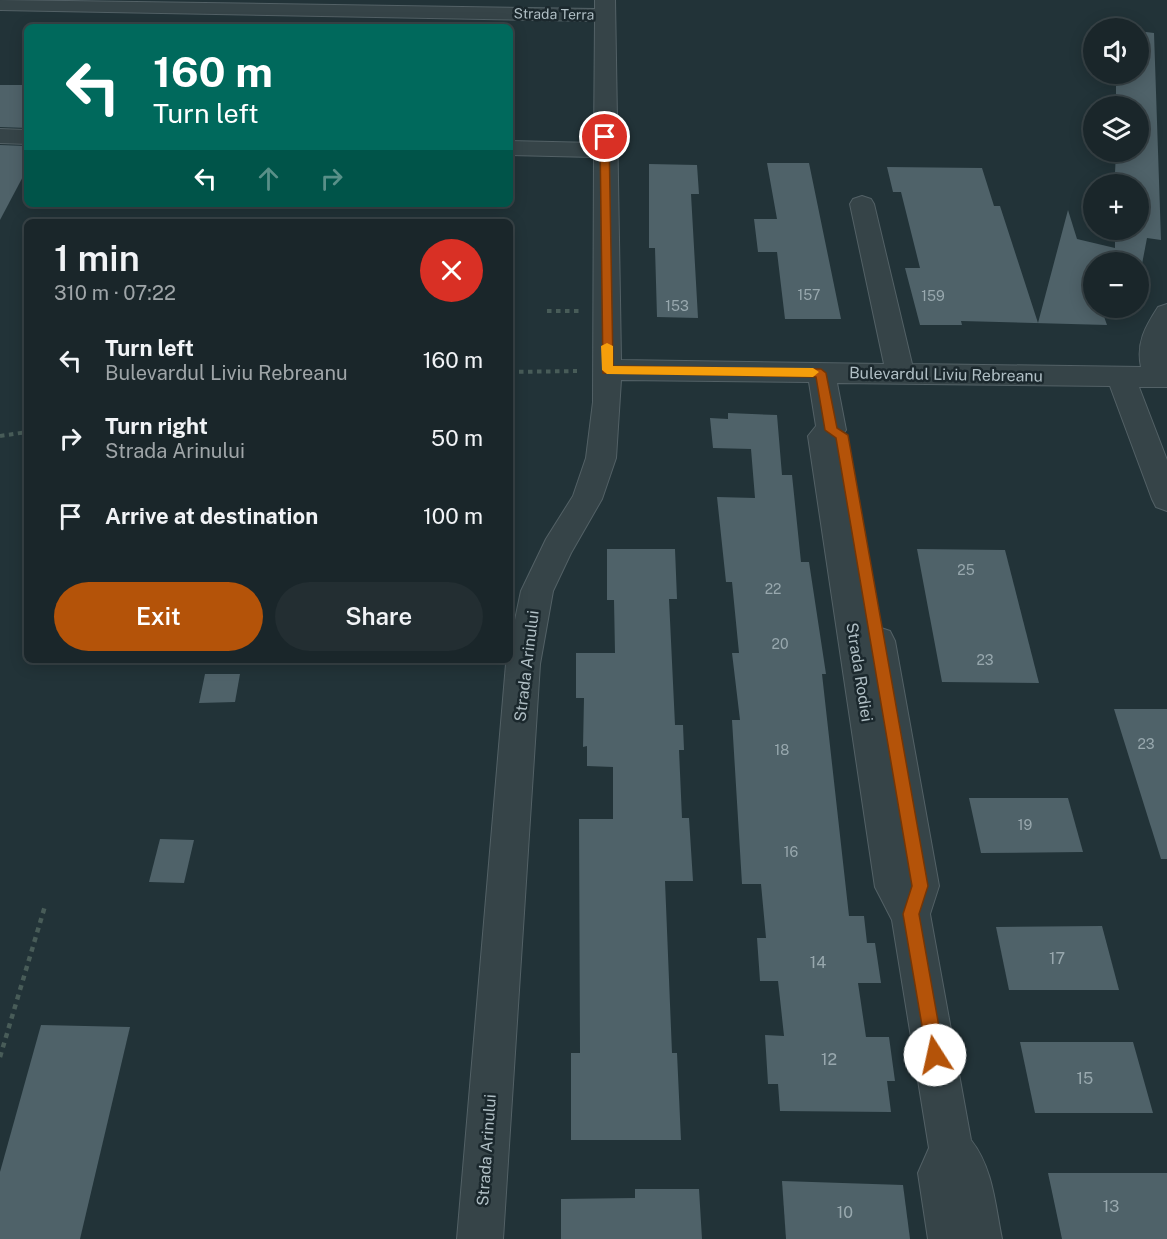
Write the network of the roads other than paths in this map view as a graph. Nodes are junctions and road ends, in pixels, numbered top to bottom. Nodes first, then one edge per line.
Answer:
1 (0, 4) edge
2 (604, 8) edge
3 (0, 136) edge
4 (24, 137) edge
5 (513, 148) edge
6 (604, 150) junction
7 (862, 204) dead end
8 (1167, 313) edge
9 (607, 370) junction
10 (821, 373) junction
11 (900, 374) junction
12 (1120, 376) junction
13 (1163, 377) edge
14 (1167, 499) edge
15 (951, 1149) junction
16 (480, 1239) edge
17 (951, 1239) edge
18 (979, 1239) edge

1 - 2 street, Strada Terra
2 - 6 street, Strada Arinului
3 - 4 street
5 - 6 street
6 - 9 street, Strada Arinului
7 - 11 street
8 - 13 street
9 - 10 street, Bulevardul Liviu Rebreanu
9 - 16 street, Strada Arinului
10 - 11 street, Bulevardul Liviu Rebreanu
10 - 15 street, Strada Rodiei
11 - 12 street, Bulevardul Liviu Rebreanu
12 - 13 street, Bulevardul Liviu Rebreanu
12 - 14 street
15 - 17 street
15 - 18 street, Strada Rodiei

